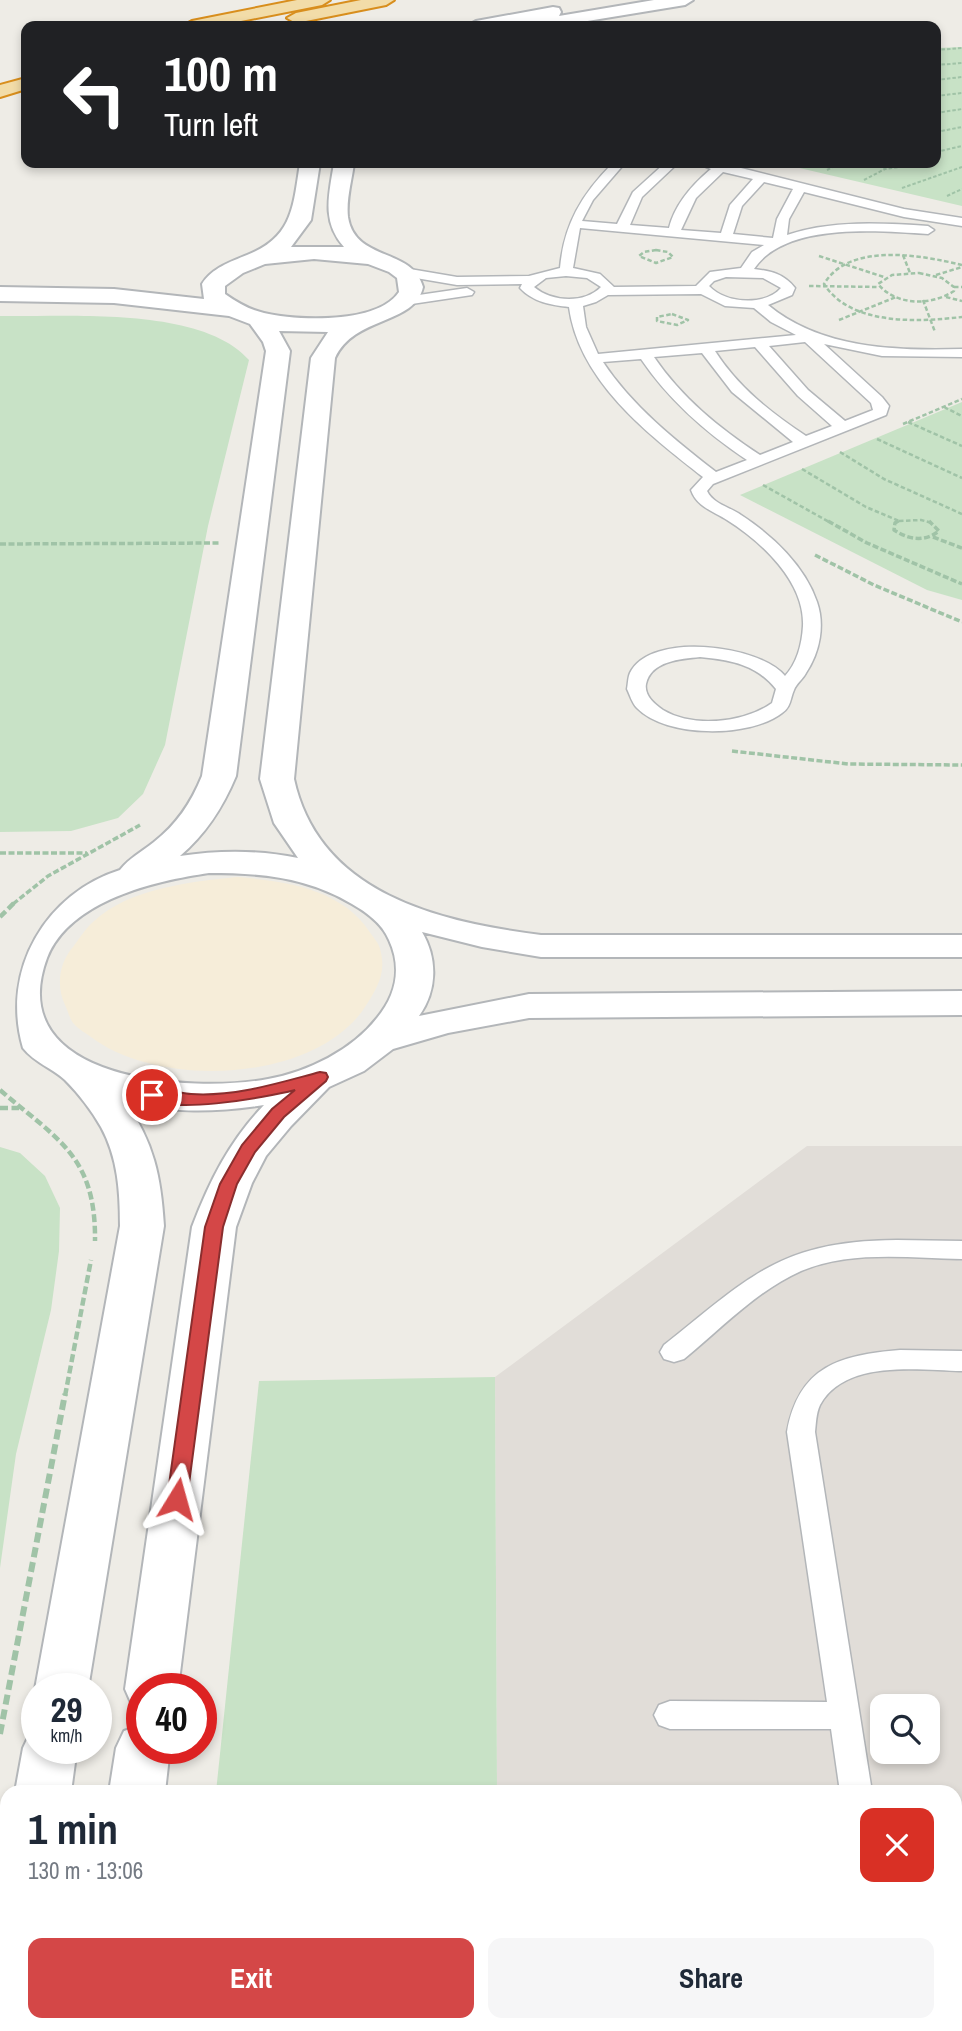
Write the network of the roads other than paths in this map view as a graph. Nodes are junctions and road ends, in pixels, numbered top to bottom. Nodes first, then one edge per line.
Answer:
1 (322, 0) edge
2 (386, 0) edge
3 (628, 0) edge
4 (685, 0) edge
5 (217, 21) edge
6 (281, 21) edge
7 (505, 21) edge
8 (557, 21) edge
9 (21, 67) edge
10 (0, 73) edge
11 (21, 85) edge
12 (0, 91) edge
13 (309, 168) edge
14 (343, 168) edge
15 (614, 168) edge
16 (666, 168) edge
17 (720, 168) edge
18 (725, 168) edge
19 (762, 177) junction
20 (800, 187) junction
21 (962, 222) edge
22 (574, 224) junction
23 (622, 228) junction
24 (674, 233) junction
25 (962, 234) edge
26 (726, 237) junction
27 (779, 242) junction
28 (368, 257) junction
29 (259, 258) junction
30 (225, 272) junction
31 (404, 272) junction
32 (566, 272) junction
33 (745, 272) junction
34 (530, 286) junction
35 (606, 287) junction
36 (703, 287) junction
37 (0, 294) edge
38 (108, 294) junction
39 (405, 301) junction
40 (575, 301) junction
41 (757, 303) junction
42 (227, 310) junction
43 (362, 319) junction
44 (260, 321) junction
45 (812, 337) junction
46 (759, 343) junction
47 (706, 348) junction
48 (645, 354) junction
49 (962, 354) edge
50 (594, 359) junction
51 (844, 428) junction
52 (805, 443) junction
53 (759, 461) junction
54 (714, 478) junction
55 (785, 689) junction
56 (344, 882) junction
57 (117, 883) junction
58 (387, 910) junction
59 (962, 946) edge
60 (962, 1003) edge
61 (381, 1040) junction
62 (78, 1072) junction
63 (320, 1077) junction
64 (962, 1250) edge
65 (674, 1352) dead end
66 (962, 1361) edge
67 (64, 1673) edge
68 (153, 1673) edge
69 (670, 1715) dead end
70 (846, 1716) junction
71 (47, 1764) edge
72 (141, 1764) edge
73 (44, 1785) edge
74 (138, 1785) edge
75 (855, 1785) edge

1 - 5 highway
2 - 6 highway
3 - 7 street
4 - 8 street
9 - 10 highway
11 - 12 highway
13 - 29 street
14 - 28 street
15 - 22 lane
16 - 23 lane
17 - 24 lane
18 - 19 lane
19 - 20 lane
19 - 26 lane
20 - 21 lane
20 - 27 lane
22 - 23 lane
22 - 32 lane
23 - 24 lane
24 - 26 lane
25 - 27 lane
26 - 27 lane
27 - 33 lane
28 - 29 street
28 - 31 street
29 - 30 street
30 - 38 street
30 - 42 street
31 - 34 lane
31 - 39 street
32 - 34 lane
32 - 35 lane
33 - 36 lane
33 - 41 lane
34 - 39 lane
34 - 40 lane
35 - 36 lane
35 - 40 lane
36 - 41 lane
37 - 38 street
38 - 42 street
39 - 43 street
40 - 50 lane
41 - 45 lane
42 - 44 street
43 - 44 street
43 - 56 street
44 - 57 street
45 - 46 lane
45 - 49 lane
45 - 51 lane
46 - 47 lane
46 - 51 lane
47 - 48 lane
47 - 52 lane
48 - 50 lane
48 - 53 lane
50 - 54 lane
51 - 52 lane
52 - 53 lane
53 - 54 lane
54 - 55 lane
55 - 55 lane
56 - 57 street
56 - 58 street
57 - 62 street
58 - 59 street
58 - 61 street
60 - 61 street
61 - 63 street
62 - 63 street
62 - 67 street
63 - 68 street
64 - 65 lane
66 - 70 lane
69 - 70 lane
70 - 75 lane
71 - 73 street
72 - 74 street

